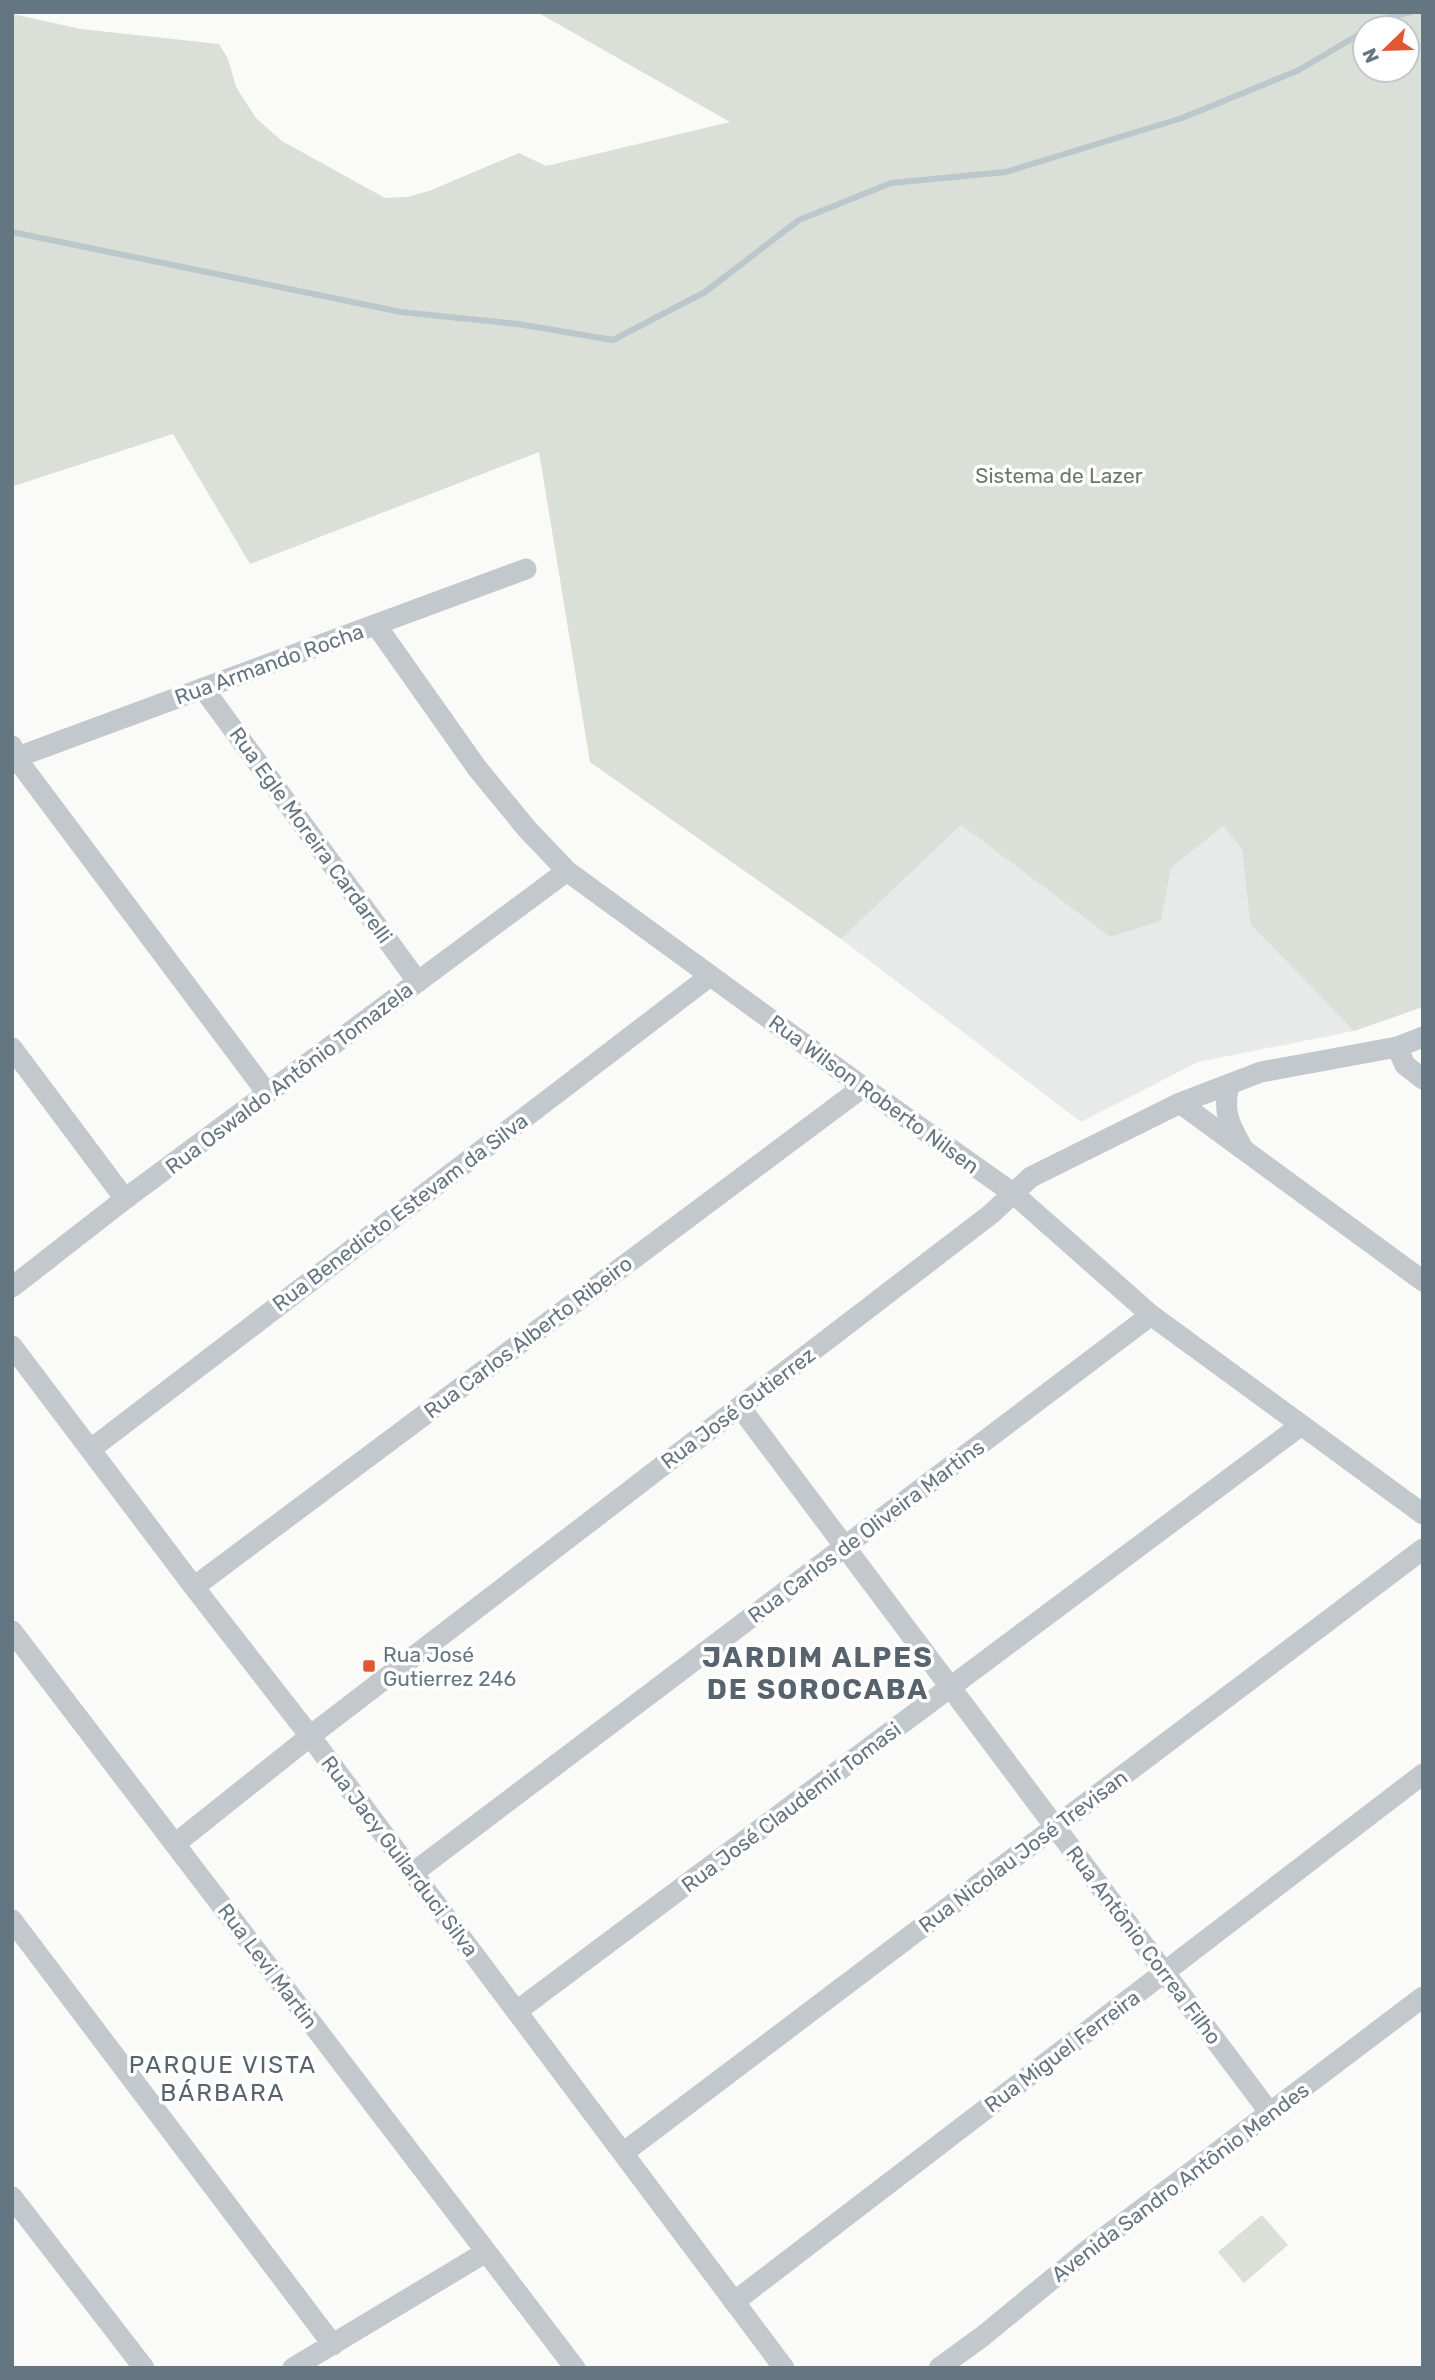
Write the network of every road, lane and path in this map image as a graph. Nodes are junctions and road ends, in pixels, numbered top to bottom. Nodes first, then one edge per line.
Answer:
1 (526, 569) dead end
2 (376, 625) junction
3 (203, 688) junction
4 (13, 754) edge
5 (567, 871) junction
6 (710, 976) junction
7 (418, 982) junction
8 (1423, 1037) edge
9 (1397, 1047) junction
10 (12, 1048) edge
11 (1423, 1079) edge
12 (1229, 1084) junction
13 (863, 1087) junction
14 (267, 1093) junction
15 (1180, 1103) junction
16 (1244, 1150) junction
17 (1014, 1194) junction
18 (125, 1199) junction
19 (1423, 1281) edge
20 (12, 1287) edge
21 (1150, 1315) junction
22 (12, 1346) edge
23 (740, 1406) junction
24 (1300, 1426) junction
25 (91, 1449) junction
26 (1423, 1514) edge
27 (845, 1546) junction
28 (1423, 1549) edge
29 (194, 1587) junction
30 (12, 1631) edge
31 (951, 1687) junction
32 (310, 1736) junction
33 (1423, 1774) edge
34 (1055, 1826) junction
35 (175, 1844) junction
36 (413, 1873) junction
37 (12, 1920) edge
38 (1164, 1972) junction
39 (1423, 1997) edge
40 (517, 2011) junction
41 (1270, 2113) junction
42 (623, 2153) junction
43 (12, 2197) edge
44 (486, 2252) junction
45 (734, 2302) junction
46 (333, 2345) junction
47 (144, 2368) edge
48 (293, 2368) edge
49 (575, 2368) edge
50 (784, 2368) edge
51 (939, 2368) edge

1 - 2 street, Rua Armando Rocha
2 - 3 street, Rua Armando Rocha
2 - 5 street, Rua Wilson Roberto Nilsen
3 - 4 street, Rua Armando Rocha
3 - 7 street, Rua Egle Moreira Cardarelli
4 - 14 street
5 - 6 street, Rua Wilson Roberto Nilsen
5 - 7 street, Rua Oswaldo Antônio Tomazela
6 - 13 street, Rua Wilson Roberto Nilsen
6 - 25 street, Rua Benedicto Estevam da Silva
7 - 14 street, Rua Oswaldo Antônio Tomazela
8 - 9 street, Rua José Gutierrez
9 - 11 street
9 - 12 street, Rua José Gutierrez
10 - 18 street
12 - 15 street, Rua José Gutierrez
12 - 16 street
13 - 17 street, Rua Wilson Roberto Nilsen
13 - 29 street, Rua Carlos Alberto Ribeiro
14 - 18 street, Rua Oswaldo Antônio Tomazela
15 - 16 street
15 - 17 street, Rua José Gutierrez
16 - 19 street
17 - 21 street, Rua Wilson Roberto Nilsen
17 - 23 street, Rua José Gutierrez
18 - 20 street, Rua Oswaldo Antônio Tomazela
21 - 24 street, Rua Wilson Roberto Nilsen
21 - 27 street, Rua Carlos de Oliveira Martins
22 - 25 street, Rua Jacy Guilarduci Silva
23 - 27 street, Rua Antônio Correa Filho
23 - 32 street, Rua José Gutierrez
24 - 26 street, Rua Wilson Roberto Nilsen
24 - 31 street, Rua José Claudemir Tomasi
25 - 29 street, Rua Jacy Guilarduci Silva
27 - 31 street, Rua Antônio Correa Filho
27 - 36 street, Rua Carlos de Oliveira Martins
28 - 34 street, Rua Nicolau José Trevisan
29 - 32 street, Rua Jacy Guilarduci Silva
30 - 35 street, Rua Levi Martin
31 - 34 street, Rua Antônio Correa Filho
31 - 40 street, Rua José Claudemir Tomasi
32 - 35 street, Rua José Gutierrez
32 - 36 street, Rua Jacy Guilarduci Silva
33 - 38 street, Rua Miguel Ferreira
34 - 38 street, Rua Antônio Correa Filho
34 - 42 street, Rua Nicolau José Trevisan
35 - 44 street, Rua Levi Martin
36 - 40 street, Rua Jacy Guilarduci Silva
37 - 46 street
38 - 41 street, Rua Antônio Correa Filho
38 - 45 street, Rua Miguel Ferreira
39 - 41 street, Avenida Sandro Antônio Mendes
40 - 42 street, Rua Jacy Guilarduci Silva
41 - 51 street, Avenida Sandro Antônio Mendes
42 - 45 street, Rua Jacy Guilarduci Silva
43 - 47 street
44 - 46 street
44 - 49 street, Rua Levi Martin
45 - 50 street, Rua Jacy Guilarduci Silva
46 - 48 street

